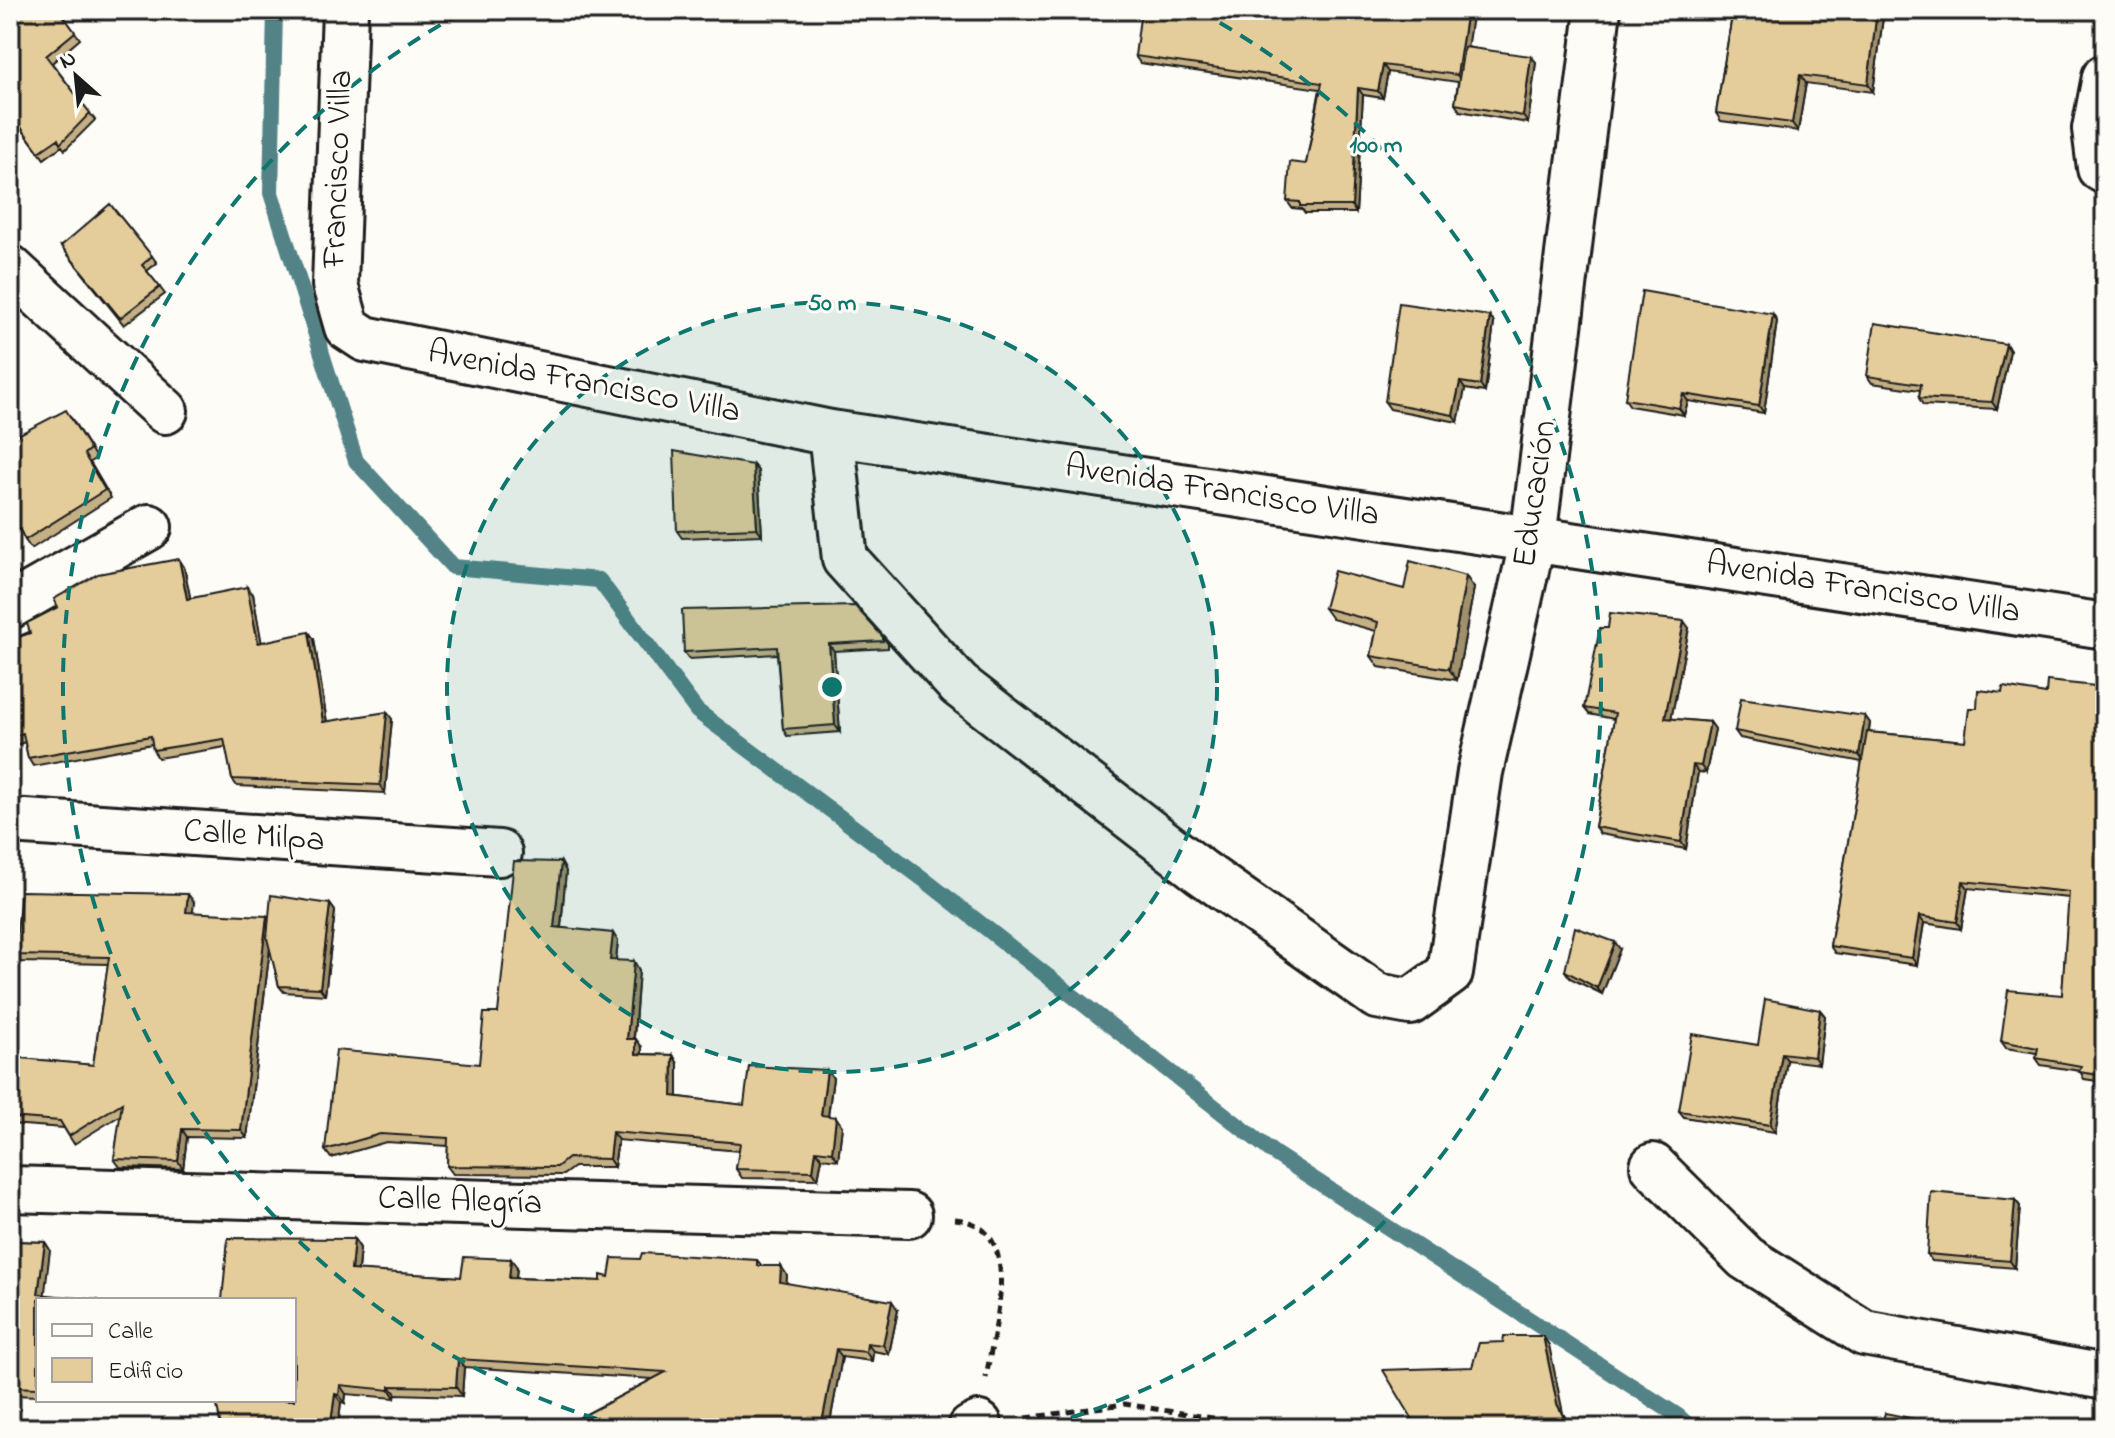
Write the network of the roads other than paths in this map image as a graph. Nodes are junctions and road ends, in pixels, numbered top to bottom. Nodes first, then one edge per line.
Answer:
1 (345, 10) edge
2 (1598, 10) edge
3 (2105, 77) edge
4 (2105, 171) edge
5 (10, 268) edge
6 (347, 327) joint
7 (165, 411) dead end
8 (831, 433) junction
9 (149, 527) dead end
10 (1533, 539) junction
11 (10, 606) edge
12 (2105, 626) edge
13 (10, 821) edge
14 (499, 853) dead end
15 (1653, 1166) dead end
16 (10, 1189) edge
17 (909, 1215) road end
18 (2105, 1377) edge

1 - 6 street, Francisco Villa
2 - 10 street, Educación
3 - 4 street
5 - 7 street
6 - 8 street, Avenida Francisco Villa
8 - 10 street, Avenida Francisco Villa
8 - 10 street, Educación
9 - 11 street
10 - 12 street, Avenida Francisco Villa
13 - 14 street, Calle Milpa
15 - 18 street
16 - 17 street, Calle Alegría

